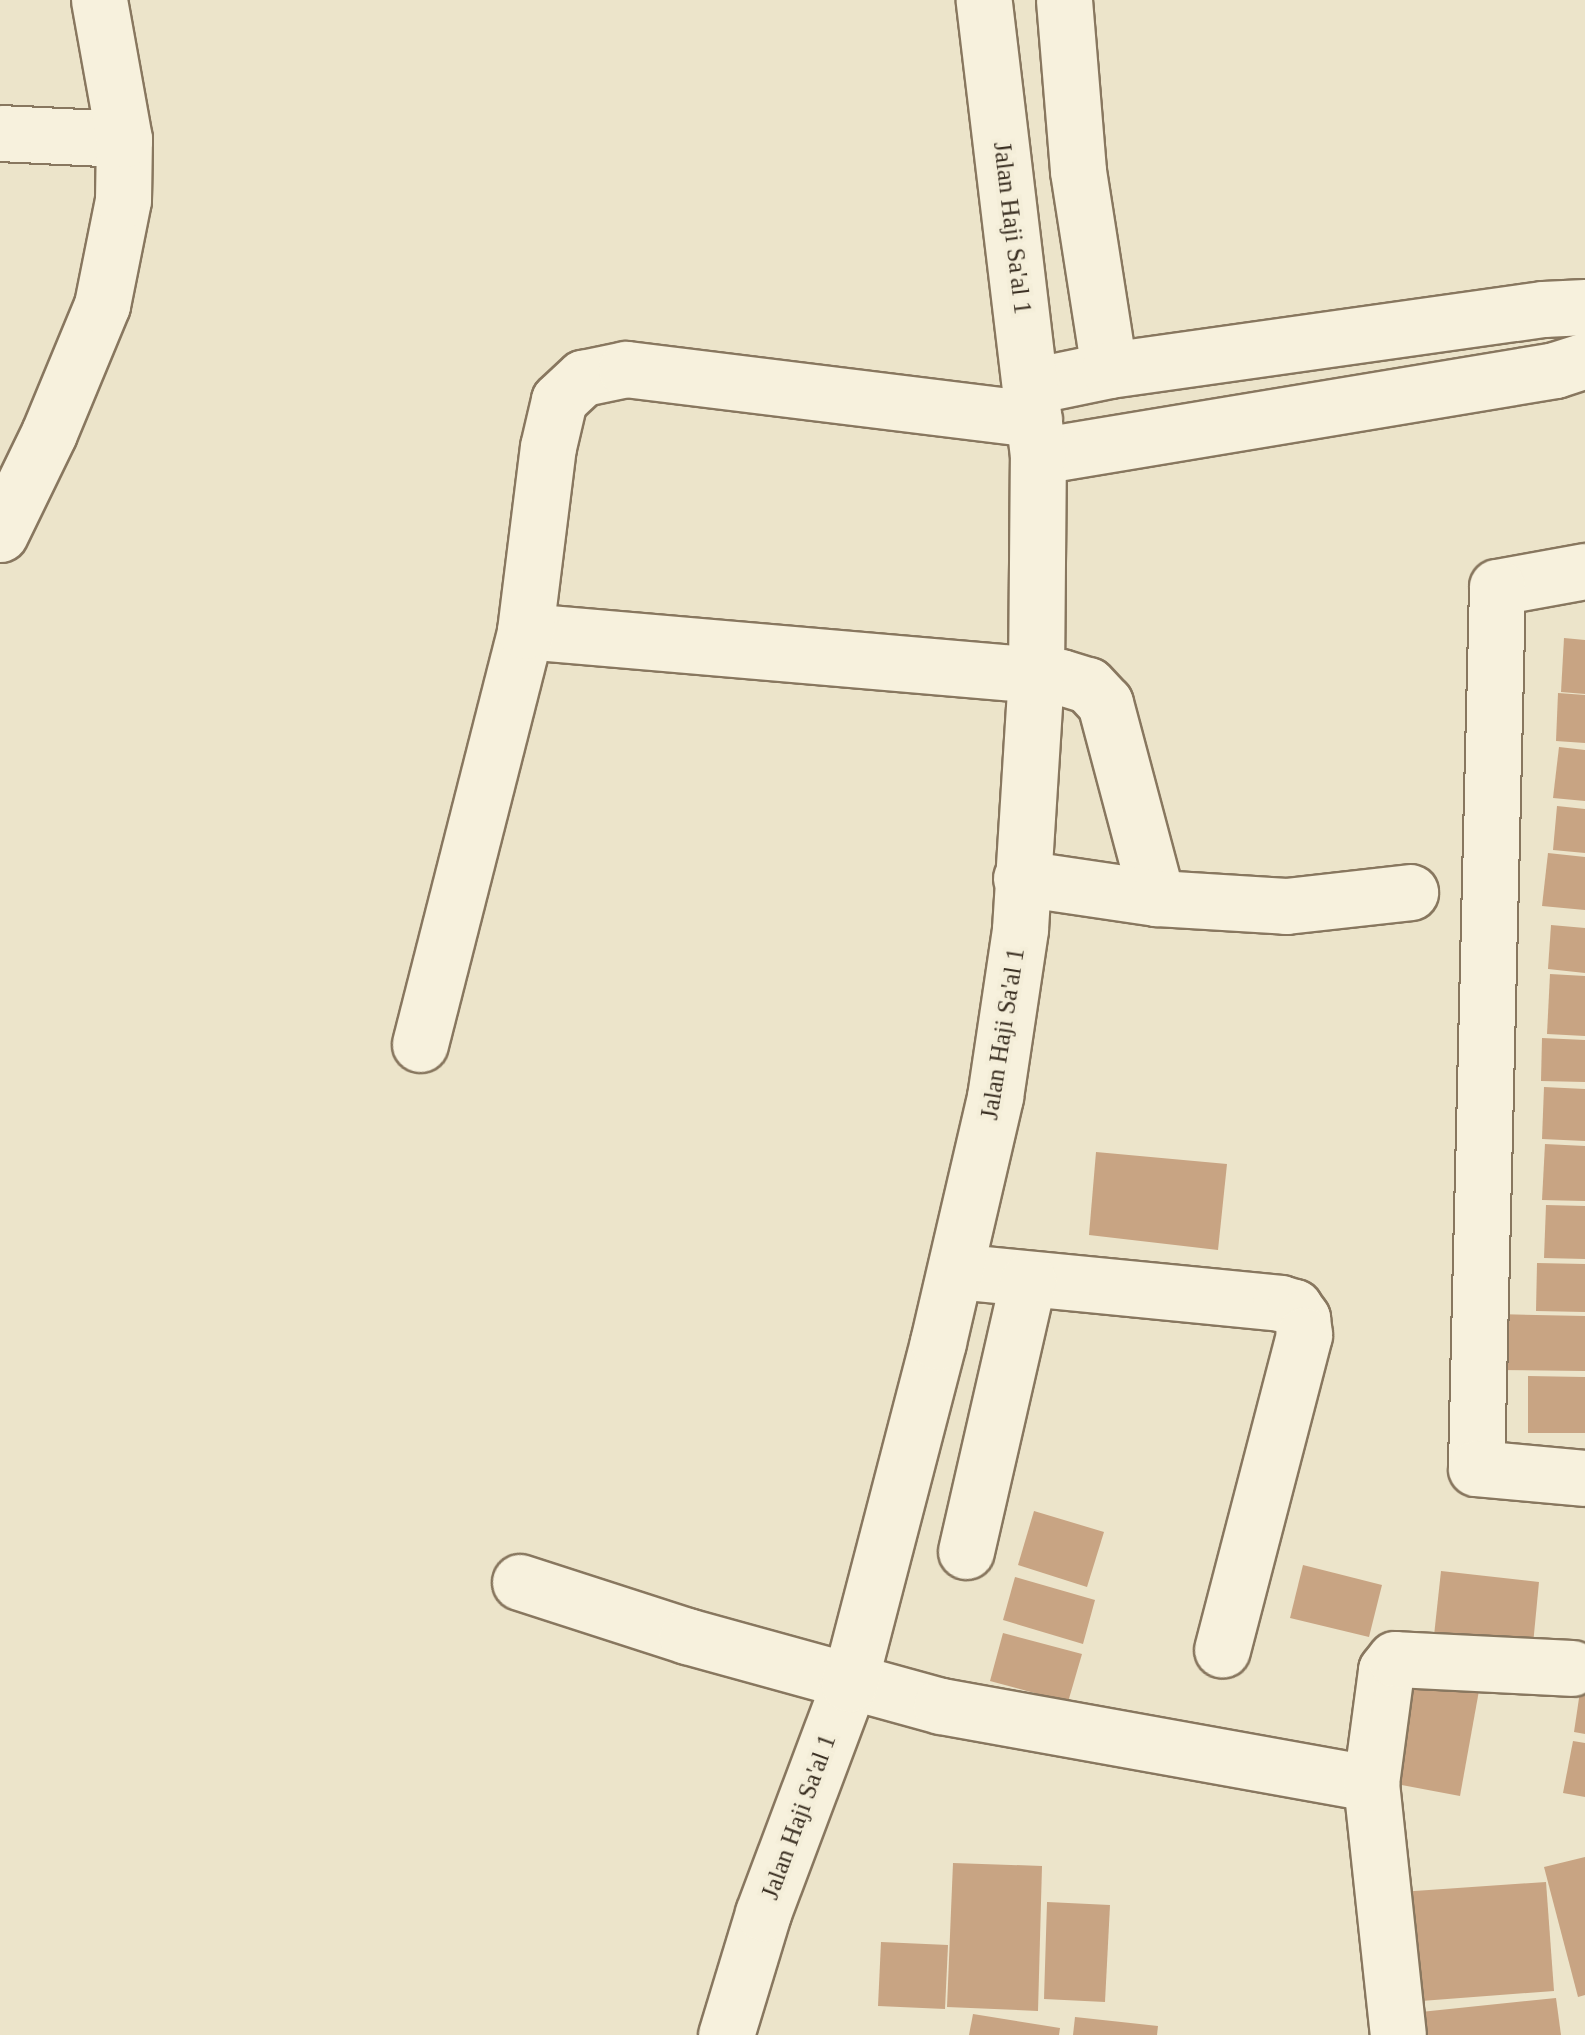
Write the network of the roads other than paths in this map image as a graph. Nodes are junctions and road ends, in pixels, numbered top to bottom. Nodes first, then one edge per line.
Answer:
1 (99, 0) edge
2 (1061, 0) edge
3 (984, 5) edge
4 (0, 133) edge
5 (124, 139) junction
6 (1585, 307) edge
7 (1585, 360) edge
8 (1109, 370) junction
9 (1035, 420) junction
10 (0, 534) edge
11 (1585, 571) edge
12 (524, 631) junction
13 (1036, 677) junction
14 (1021, 878) junction
15 (1410, 892) dead end
16 (1157, 898) junction
17 (420, 1044) dead end
18 (954, 1270) junction
19 (1028, 1280) junction
20 (1585, 1478) edge
21 (966, 1551) dead end
22 (520, 1582) dead end
23 (1222, 1650) dead end
24 (1572, 1668) dead end
25 (849, 1684) junction
26 (1371, 1783) junction
27 (726, 2035) edge
28 (1398, 2035) edge

1 - 5 street
2 - 3 street
2 - 8 street
3 - 9 street, Jalan Haji Sa'al 1
4 - 5 street
5 - 10 street
6 - 8 street
7 - 9 street
8 - 9 street
9 - 12 street
9 - 13 street, Jalan Haji Sa'al 1
11 - 20 street
12 - 13 street
12 - 17 street
13 - 14 street, Jalan Haji Sa'al 1
13 - 16 street
14 - 16 street
14 - 18 street, Jalan Haji Sa'al 1
15 - 16 street
18 - 19 street
18 - 25 street, Jalan Haji Sa'al 1
19 - 21 street
19 - 23 street
22 - 25 street
24 - 26 street
25 - 26 street
25 - 27 street, Jalan Haji Sa'al 1
26 - 28 street

